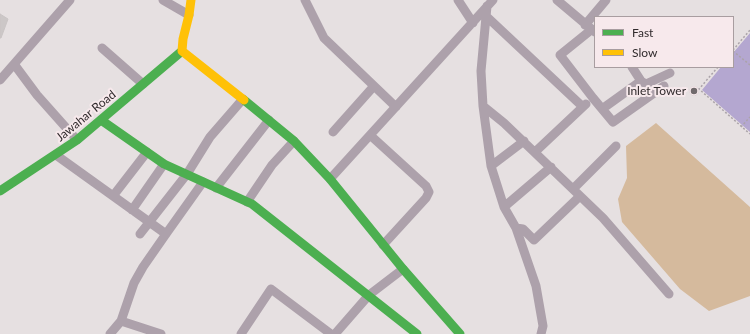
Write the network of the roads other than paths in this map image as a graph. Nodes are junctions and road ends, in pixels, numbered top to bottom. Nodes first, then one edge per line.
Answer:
1 (70, 0) edge
2 (163, 0) edge
3 (191, 0) edge
4 (305, 0) edge
5 (458, 0) edge
6 (557, 0) edge
7 (606, 0) edge
8 (489, 7) edge
9 (189, 15) junction
10 (597, 16) edge
11 (473, 23) junction
12 (590, 29) edge
13 (102, 48) dead end
14 (182, 51) junction
15 (14, 64) junction
16 (633, 68) edge
17 (670, 73) dead end
18 (0, 80) edge
19 (641, 81) junction
20 (143, 84) junction
21 (374, 86) junction
22 (664, 86) dead end
23 (593, 98) junction
24 (243, 99) junction
25 (483, 106) junction
26 (396, 107) junction
27 (583, 107) junction
28 (602, 109) junction
29 (102, 120) junction
30 (269, 120) junction
31 (332, 132) dead end
32 (370, 135) junction
33 (77, 140) junction
34 (294, 141) junction
35 (524, 142) junction
36 (616, 146) dead end
37 (147, 152) junction
38 (535, 152) junction
39 (56, 155) junction
40 (164, 164) junction
41 (491, 166) junction
42 (550, 167) junction
43 (186, 174) junction
44 (330, 179) junction
45 (204, 182) junction
46 (216, 188) junction
47 (573, 189) junction
48 (0, 191) edge
49 (113, 196) junction
50 (580, 196) junction
51 (247, 202) junction
52 (504, 207) junction
53 (132, 210) junction
54 (148, 221) junction
55 (516, 228) junction
56 (140, 234) dead end
57 (166, 234) junction
58 (383, 245) junction
59 (403, 269) junction
60 (669, 294) dead end
61 (369, 295) junction
62 (121, 321) junction
63 (454, 332) edge
64 (110, 334) edge
65 (161, 334) edge
66 (241, 334) edge
67 (331, 334) edge
68 (335, 334) edge
69 (418, 334) edge
70 (541, 334) edge

1 - 15 street
2 - 9 street
3 - 9 street
4 - 21 street
5 - 11 street
6 - 12 street
7 - 10 street
8 - 11 street
8 - 25 street
8 - 27 street
9 - 14 street
11 - 26 street
12 - 23 street
13 - 20 street
14 - 20 street, Jawahar Road
14 - 24 street
15 - 18 street
15 - 33 street
16 - 19 street
17 - 19 street
19 - 28 street
20 - 29 street, Jawahar Road
21 - 26 street
21 - 31 street
22 - 28 street
23 - 27 street
23 - 28 street
24 - 30 street
24 - 43 street
25 - 35 street
25 - 41 street
26 - 32 street
27 - 38 street
29 - 33 street, Jawahar Road
29 - 37 street
30 - 34 street
30 - 46 street
32 - 44 street
32 - 58 street
33 - 39 street, Jawahar Road
34 - 44 street
34 - 51 street
35 - 38 street
35 - 41 street
36 - 47 street
37 - 40 street
37 - 49 street
38 - 42 street
39 - 48 street, Jawahar Road
39 - 49 street
40 - 43 street
40 - 53 street
41 - 52 street
42 - 47 street
42 - 52 street
43 - 45 street
43 - 54 street
44 - 58 street
45 - 46 street
45 - 57 street
46 - 51 street
47 - 50 street
49 - 53 street
50 - 55 street
50 - 60 street
51 - 61 street
52 - 55 street
53 - 54 street
54 - 56 street
54 - 57 street
55 - 70 street
57 - 62 street
58 - 59 street
59 - 61 street
59 - 63 street
61 - 68 street
61 - 69 street
62 - 64 street
62 - 65 street
66 - 67 street

